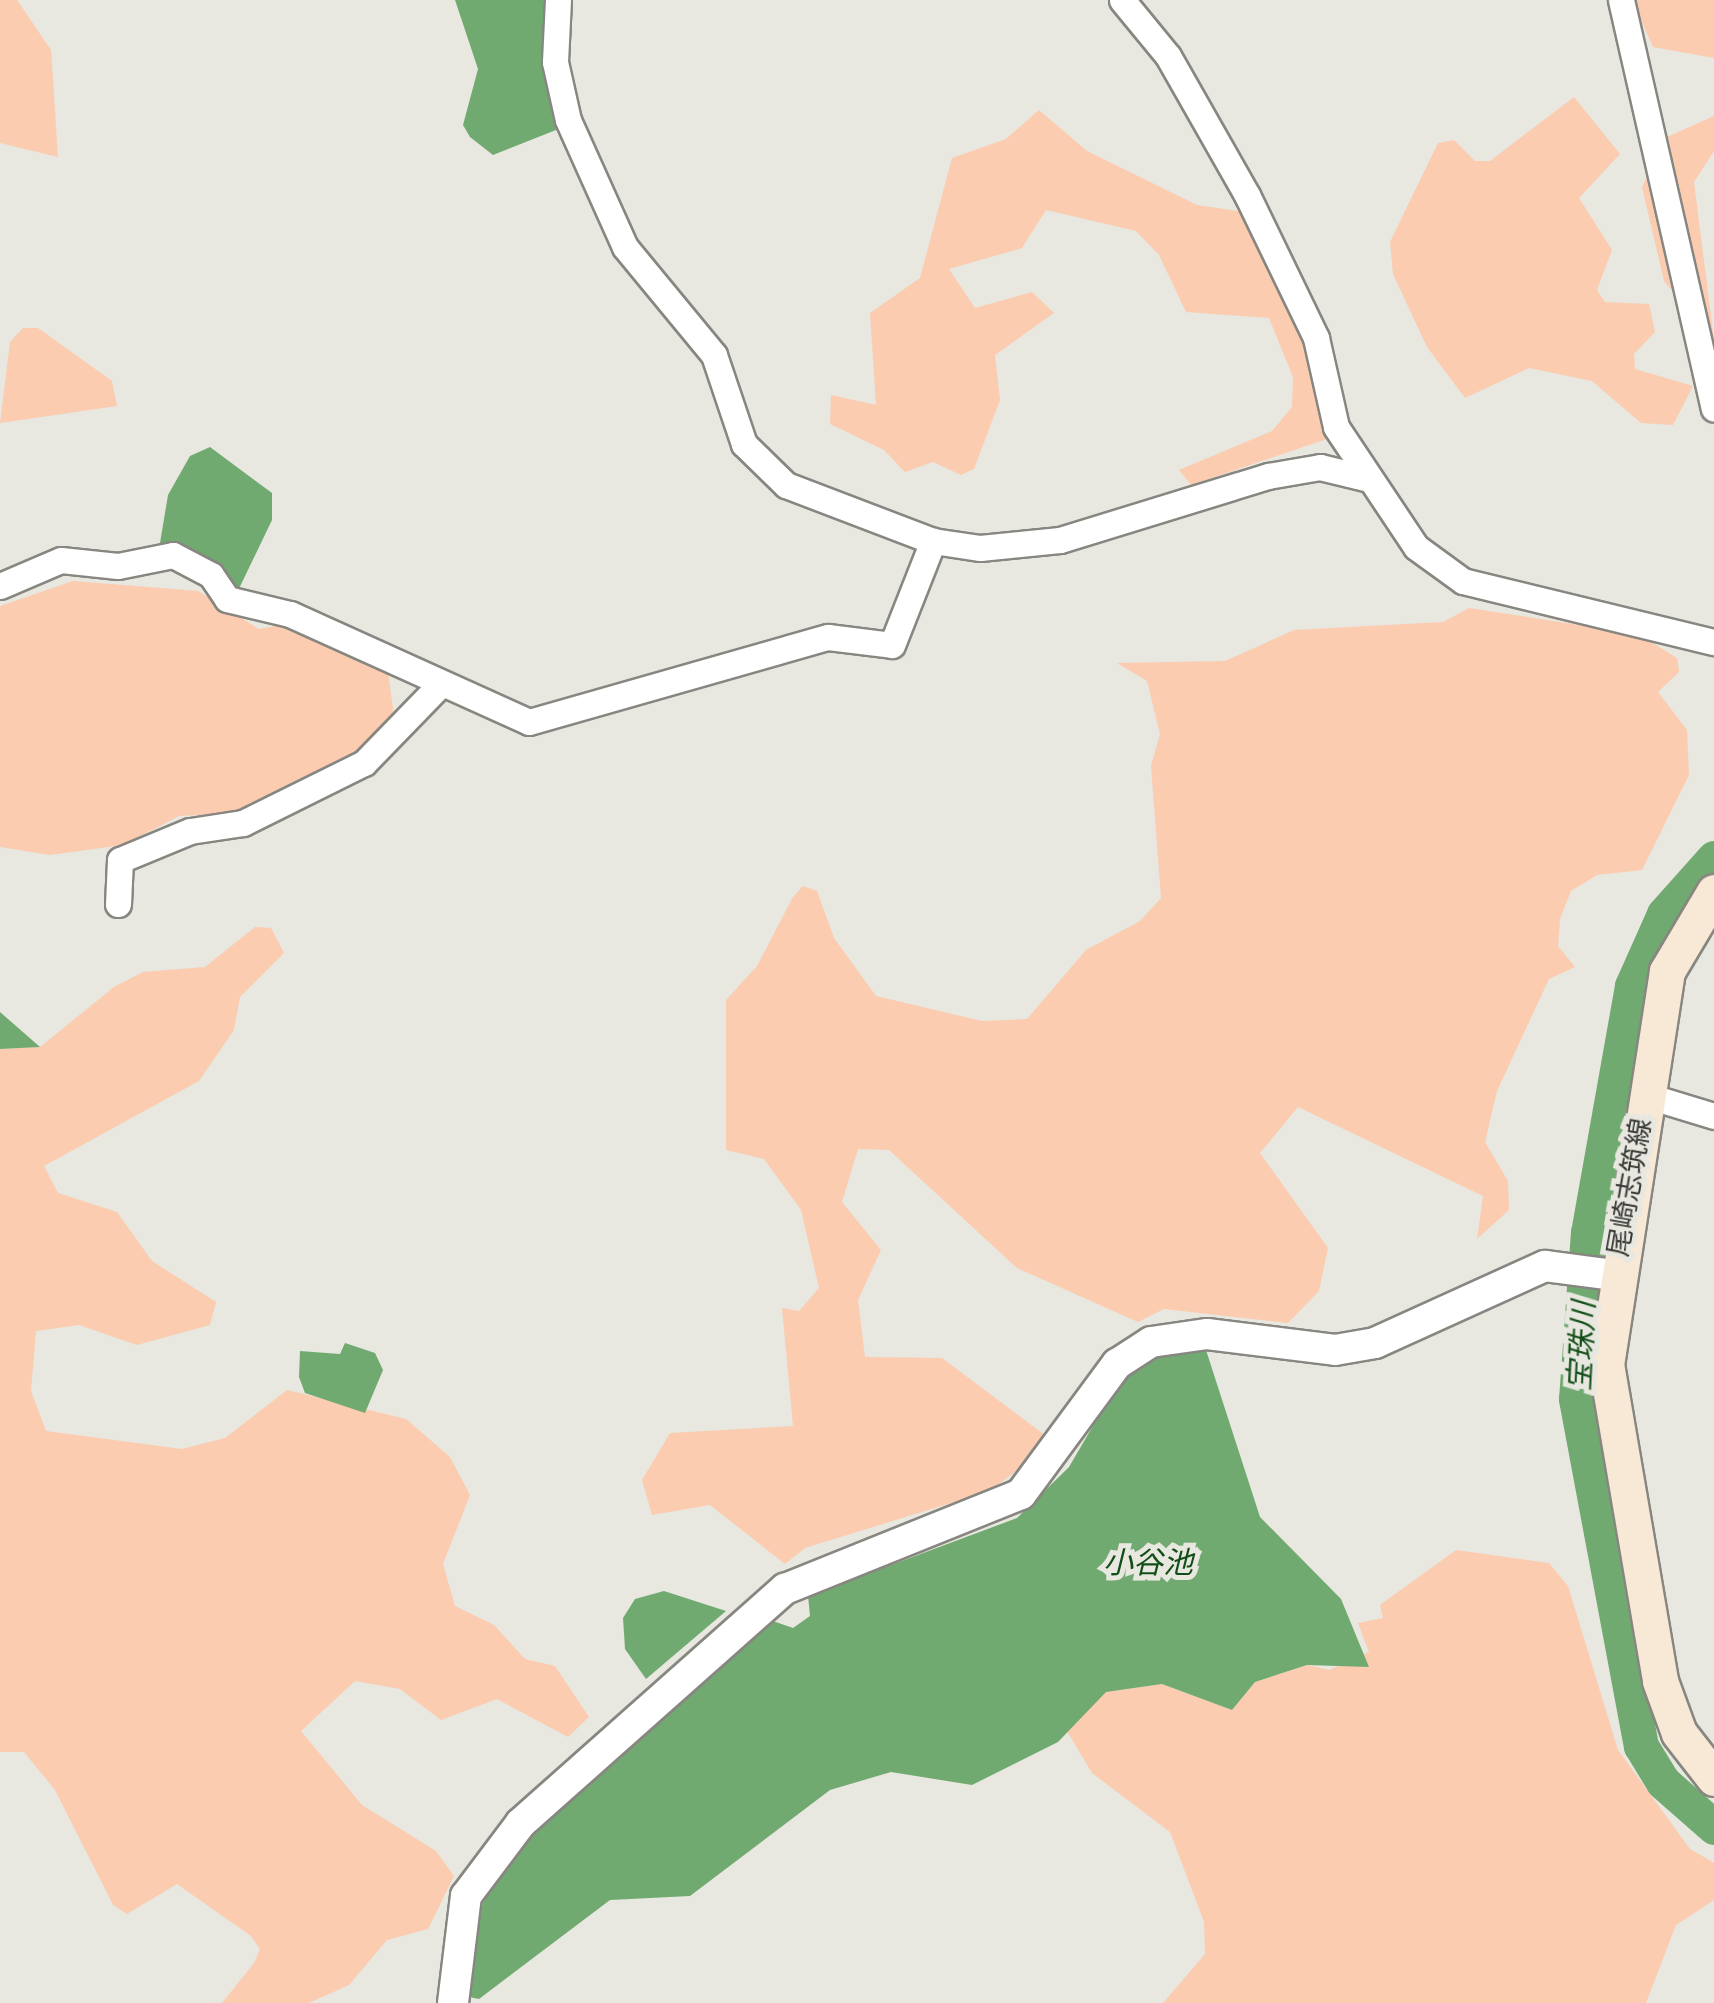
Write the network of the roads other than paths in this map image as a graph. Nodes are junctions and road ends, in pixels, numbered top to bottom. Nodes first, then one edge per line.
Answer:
1 (558, 0) edge
2 (1122, 0) edge
3 (1621, 0) edge
4 (1714, 408) edge
5 (1369, 479) junction
6 (933, 542) junction
7 (0, 586) edge
8 (1714, 642) edge
9 (439, 686) junction
10 (1714, 892) edge
11 (118, 904) dead end
12 (1645, 1095) junction
13 (1714, 1116) edge
14 (1608, 1273) junction
15 (1714, 1778) edge
16 (452, 2003) edge

1 - 6 street
2 - 5 street
3 - 4 street
5 - 6 street
5 - 8 street
6 - 9 street
7 - 9 street
9 - 11 street
10 - 12 main road, 尾崎志筑線
12 - 13 street
12 - 14 main road, 尾崎志筑線
14 - 15 main road, 尾崎志筑線
14 - 16 street

